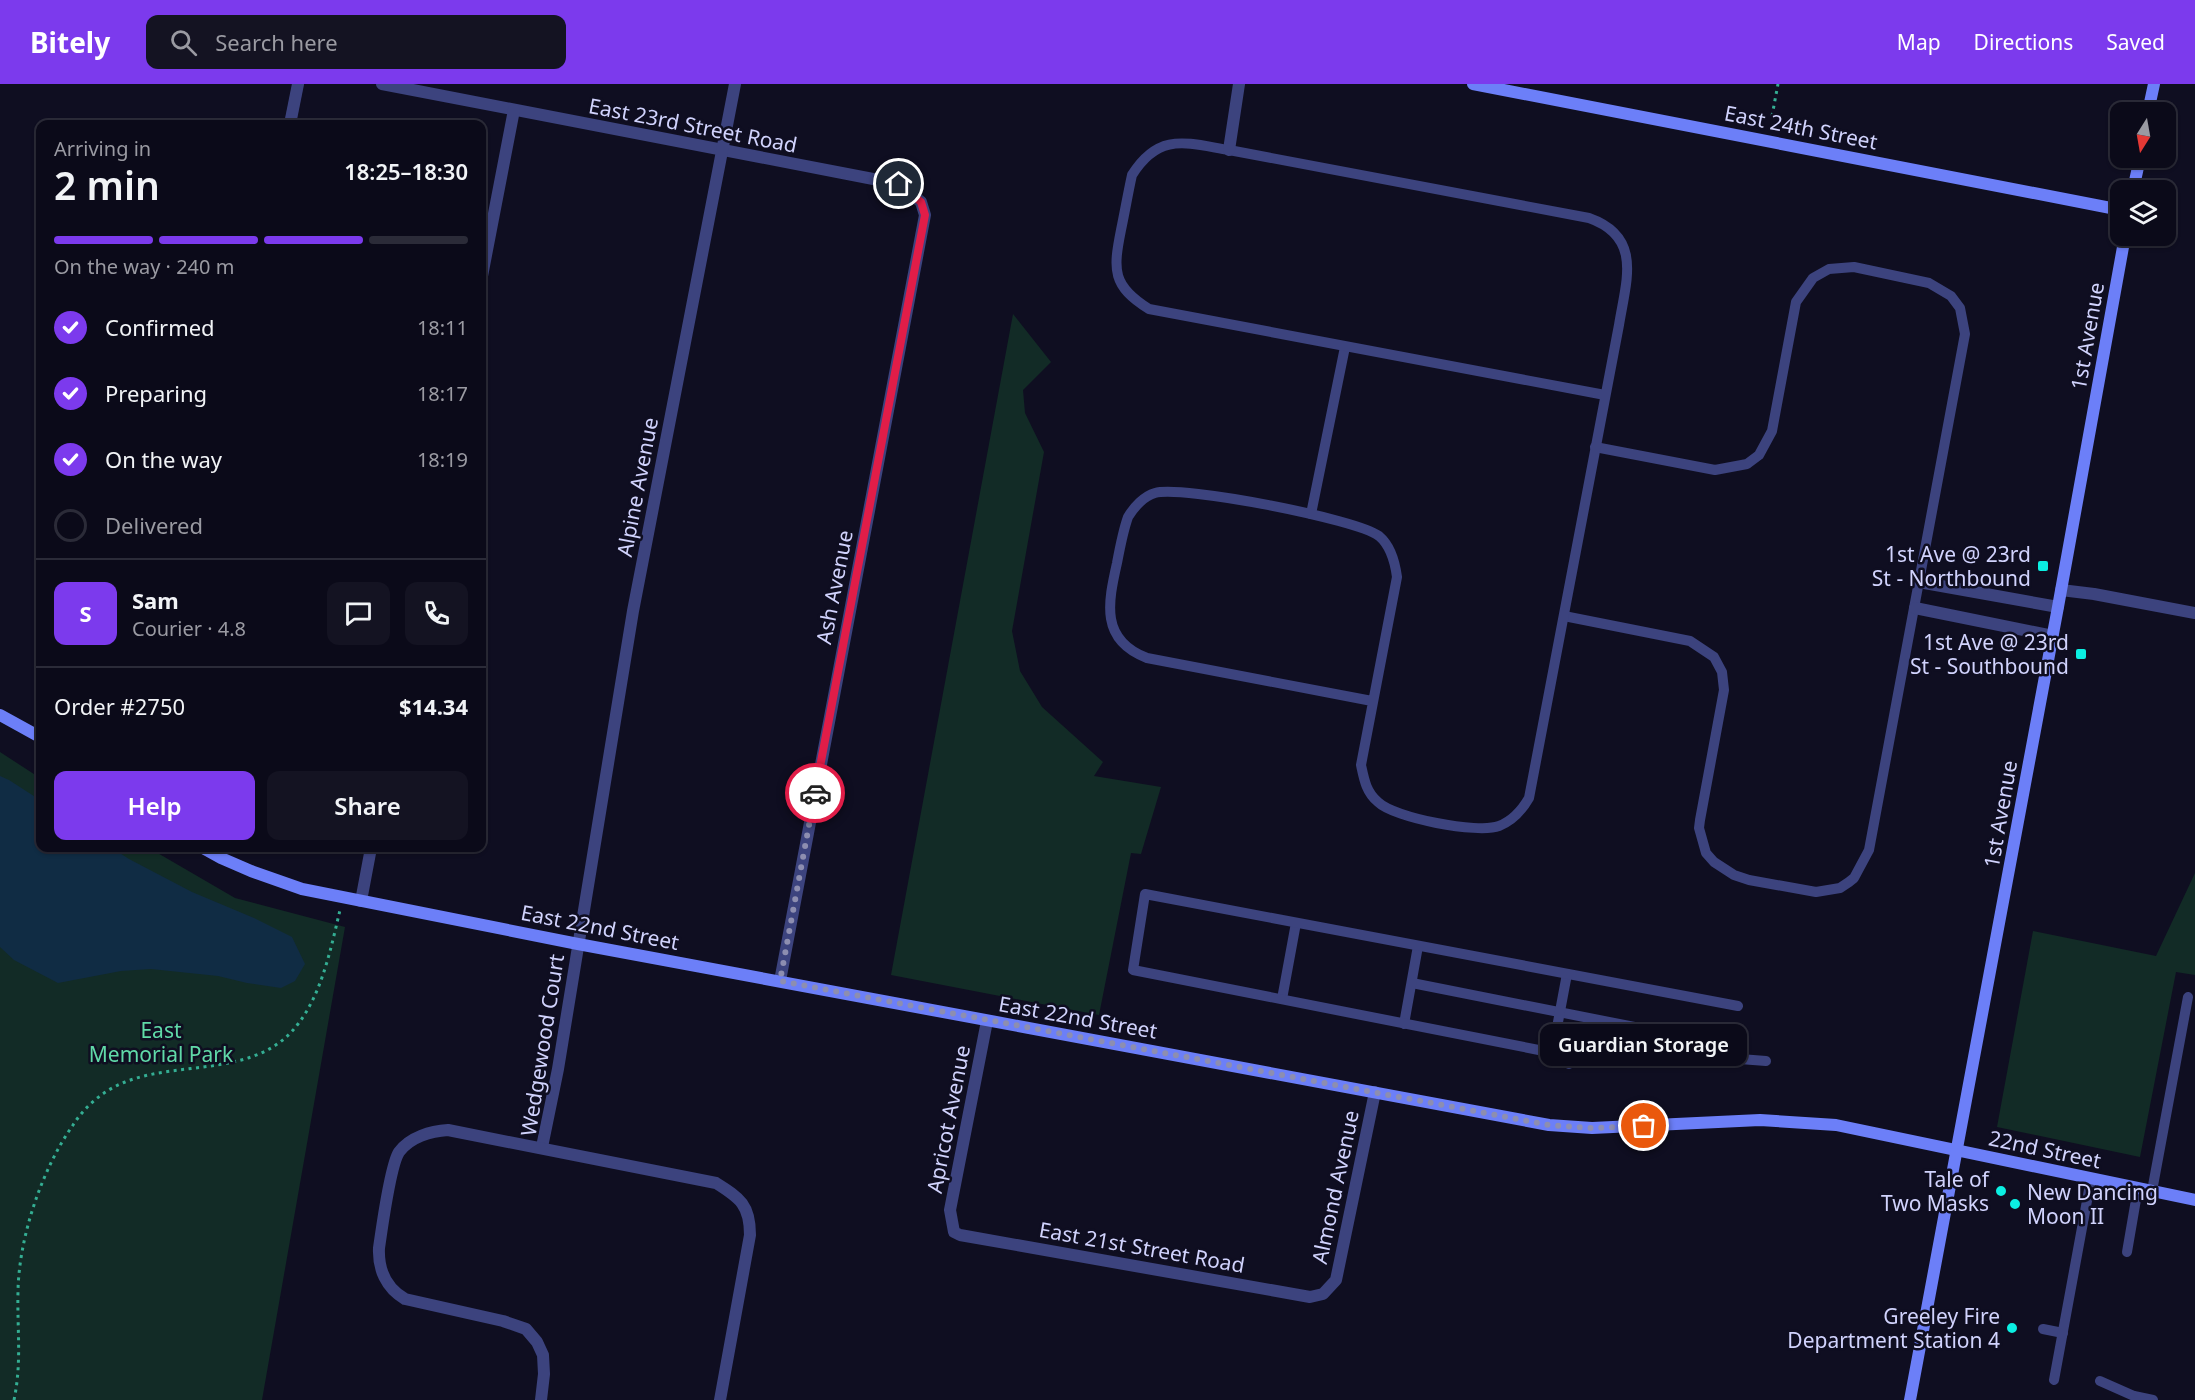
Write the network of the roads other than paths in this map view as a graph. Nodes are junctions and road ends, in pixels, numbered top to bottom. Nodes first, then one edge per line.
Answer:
1 (298, 84) edge
2 (382, 84) edge
3 (735, 84) edge
4 (1239, 84) edge
5 (1473, 84) edge
6 (2154, 84) edge
7 (2150, 102) edge
8 (514, 110) junction
9 (291, 120) edge
10 (722, 150) junction
11 (1229, 150) junction
12 (921, 202) joint
13 (2110, 208) edge
14 (2123, 246) edge
15 (486, 255) edge
16 (1345, 347) junction
17 (1605, 394) junction
18 (1595, 447) junction
19 (1311, 514) junction
20 (1919, 582) junction
21 (2061, 590) junction
22 (2058, 607) junction
23 (1915, 608) junction
24 (2195, 613) edge
25 (1564, 616) junction
26 (2053, 636) junction
27 (1372, 701) junction
28 (0, 715) edge
29 (36, 735) edge
30 (210, 852) edge
31 (370, 852) edge
32 (585, 900) joint
33 (361, 901) junction
34 (1296, 923) junction
35 (578, 944) junction
36 (1418, 946) junction
37 (1567, 974) junction
38 (780, 981) junction
39 (1412, 983) junction
40 (2188, 996) dead end
41 (1282, 999) junction
42 (1738, 1006) dead end
43 (1560, 1012) junction
44 (987, 1021) junction
45 (1404, 1023) junction
46 (1665, 1033) dead end
47 (1552, 1054) junction
48 (1727, 1058) dead end
49 (1766, 1061) dead end
50 (1569, 1064) dead end
51 (1375, 1092) junction
52 (542, 1147) junction
53 (1957, 1150) junction
54 (2091, 1179) junction
55 (2138, 1188) junction
56 (2152, 1191) junction
57 (2195, 1200) edge
58 (951, 1224) joint
59 (2127, 1252) dead end
60 (1328, 1288) joint
61 (2043, 1329) dead end
62 (2063, 1333) junction
63 (2054, 1380) dead end
64 (2100, 1380) dead end
65 (541, 1400) edge
66 (720, 1400) edge
67 (1910, 1400) edge
68 (2153, 1400) edge

1 - 9 street
2 - 8 street, East 23rd Street Road
3 - 10 street, Alpine Avenue
4 - 11 street
5 - 13 street, East 24th Street
6 - 7 street
8 - 10 street, East 23rd Street Road
8 - 15 street
10 - 12 street, East 23rd Street Road
10 - 32 street, Alpine Avenue
11 - 16 lane
11 - 17 lane
12 - 38 street, Ash Avenue
14 - 21 street, 1st Avenue
16 - 17 lane
16 - 19 lane
17 - 18 lane
18 - 20 lane
18 - 25 lane
19 - 27 lane
19 - 27 lane
20 - 22 street
20 - 23 lane
21 - 22 street, 1st Avenue
21 - 24 street
22 - 26 street, 1st Avenue
23 - 25 lane
23 - 26 street
25 - 27 lane
26 - 53 street, 1st Avenue
28 - 29 street
30 - 33 street, East 22nd Street
31 - 33 street
32 - 35 street, Wedgewood Court
33 - 35 street, East 22nd Street
34 - 36 lane
34 - 41 lane
34 - 41 lane
35 - 38 street, East 22nd Street
35 - 52 street, Wedgewood Court
36 - 37 lane
36 - 39 lane
37 - 42 lane
37 - 43 lane
38 - 44 street, East 22nd Street
39 - 43 lane
39 - 45 lane
40 - 56 lane
41 - 45 lane
43 - 46 lane
43 - 47 lane
44 - 51 street, East 22nd Street
44 - 58 street, Apricot Avenue
45 - 47 lane
47 - 50 lane
48 - 49 lane
51 - 53 street, East 22nd Street
51 - 60 street, Almond Avenue
52 - 65 street
52 - 66 street, Wedgewood Court
53 - 54 street, 22nd Street
53 - 67 street, 1st Avenue
54 - 55 street, 22nd Street
54 - 62 lane
55 - 56 street, 22nd Street
55 - 59 lane
56 - 57 street, 22nd Street
58 - 60 street, East 21st Street Road
61 - 62 lane
62 - 63 lane
64 - 68 lane

